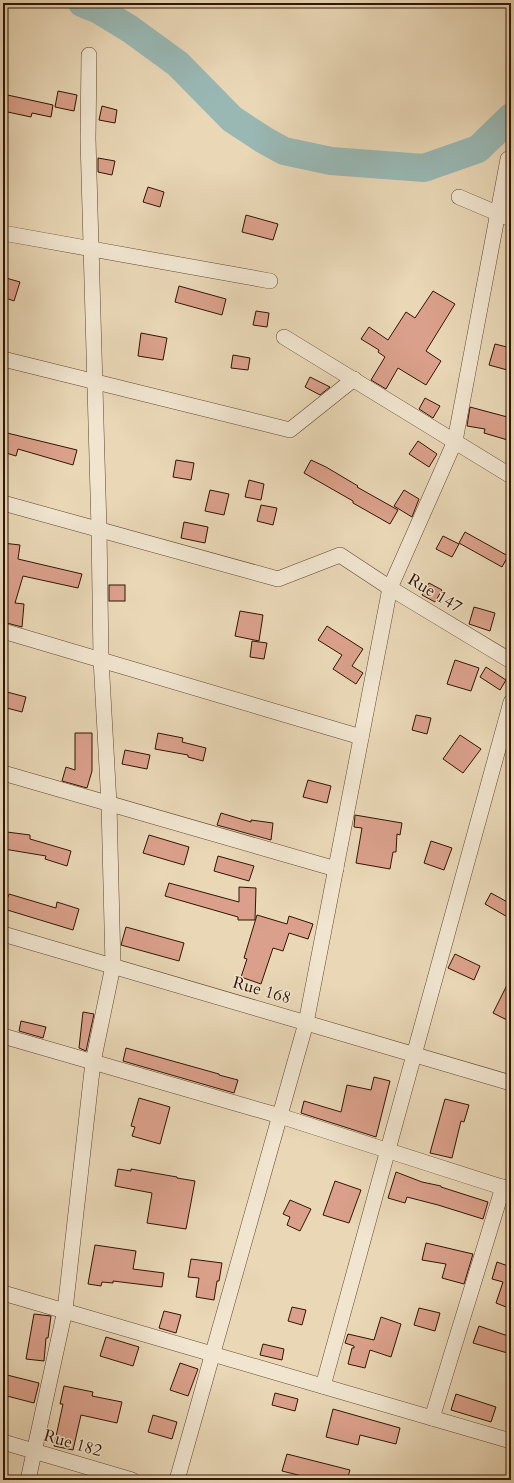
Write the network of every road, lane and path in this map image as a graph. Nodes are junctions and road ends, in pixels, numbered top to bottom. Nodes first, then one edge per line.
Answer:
1 (89, 55) dead end
2 (508, 159) dead end
3 (459, 197) dead end
4 (505, 216) edge
5 (3, 233) edge
6 (91, 249) junction
7 (270, 281) dead end
8 (284, 337) dead end
9 (3, 359) edge
10 (354, 379) junction
11 (95, 382) junction
12 (455, 441) junction
13 (511, 476) edge
14 (3, 503) edge
15 (99, 530) junction
16 (390, 588) junction
17 (3, 631) edge
18 (101, 659) junction
19 (511, 661) edge
20 (511, 702) edge
21 (361, 737) junction
22 (3, 773) edge
23 (109, 804) junction
24 (336, 869) junction
25 (3, 934) edge
26 (112, 966) junction
27 (306, 1023) junction
28 (3, 1036) edge
29 (414, 1055) junction
30 (93, 1062) junction
31 (511, 1083) edge
32 (280, 1116) junction
33 (388, 1150) junction
34 (507, 1188) edge
35 (3, 1293) edge
36 (65, 1310) junction
37 (212, 1354) junction
38 (323, 1386) junction
39 (432, 1418) junction
40 (511, 1440) edge
41 (3, 1442) edge
42 (34, 1452) junction
43 (28, 1480) edge
44 (132, 1480) edge
45 (177, 1480) edge

1 - 6 street
2 - 4 street
3 - 4 street
4 - 12 street
5 - 6 street
6 - 7 street
6 - 11 street
8 - 10 street
9 - 11 street
10 - 11 street
10 - 12 street
11 - 15 street
12 - 13 street
12 - 16 street
14 - 15 street
15 - 16 street, Rue 147
15 - 18 street
16 - 19 street, Rue 147
16 - 21 street
17 - 18 street
18 - 21 street
18 - 23 street
20 - 29 street
21 - 24 street
22 - 23 street
23 - 24 street
23 - 26 street
24 - 27 street
25 - 26 street, Rue 168
26 - 27 street, Rue 168
26 - 30 street
27 - 29 street, Rue 168
27 - 32 street
28 - 30 street
29 - 31 street, Rue 168
29 - 33 street
30 - 32 street
30 - 36 street
32 - 33 street
32 - 37 street
33 - 34 street
33 - 38 street
34 - 39 street
35 - 36 street
36 - 37 street
36 - 42 street
37 - 38 street
37 - 45 street
38 - 39 street
39 - 40 street
41 - 42 street, Rue 182
42 - 43 street
42 - 44 street, Rue 182

